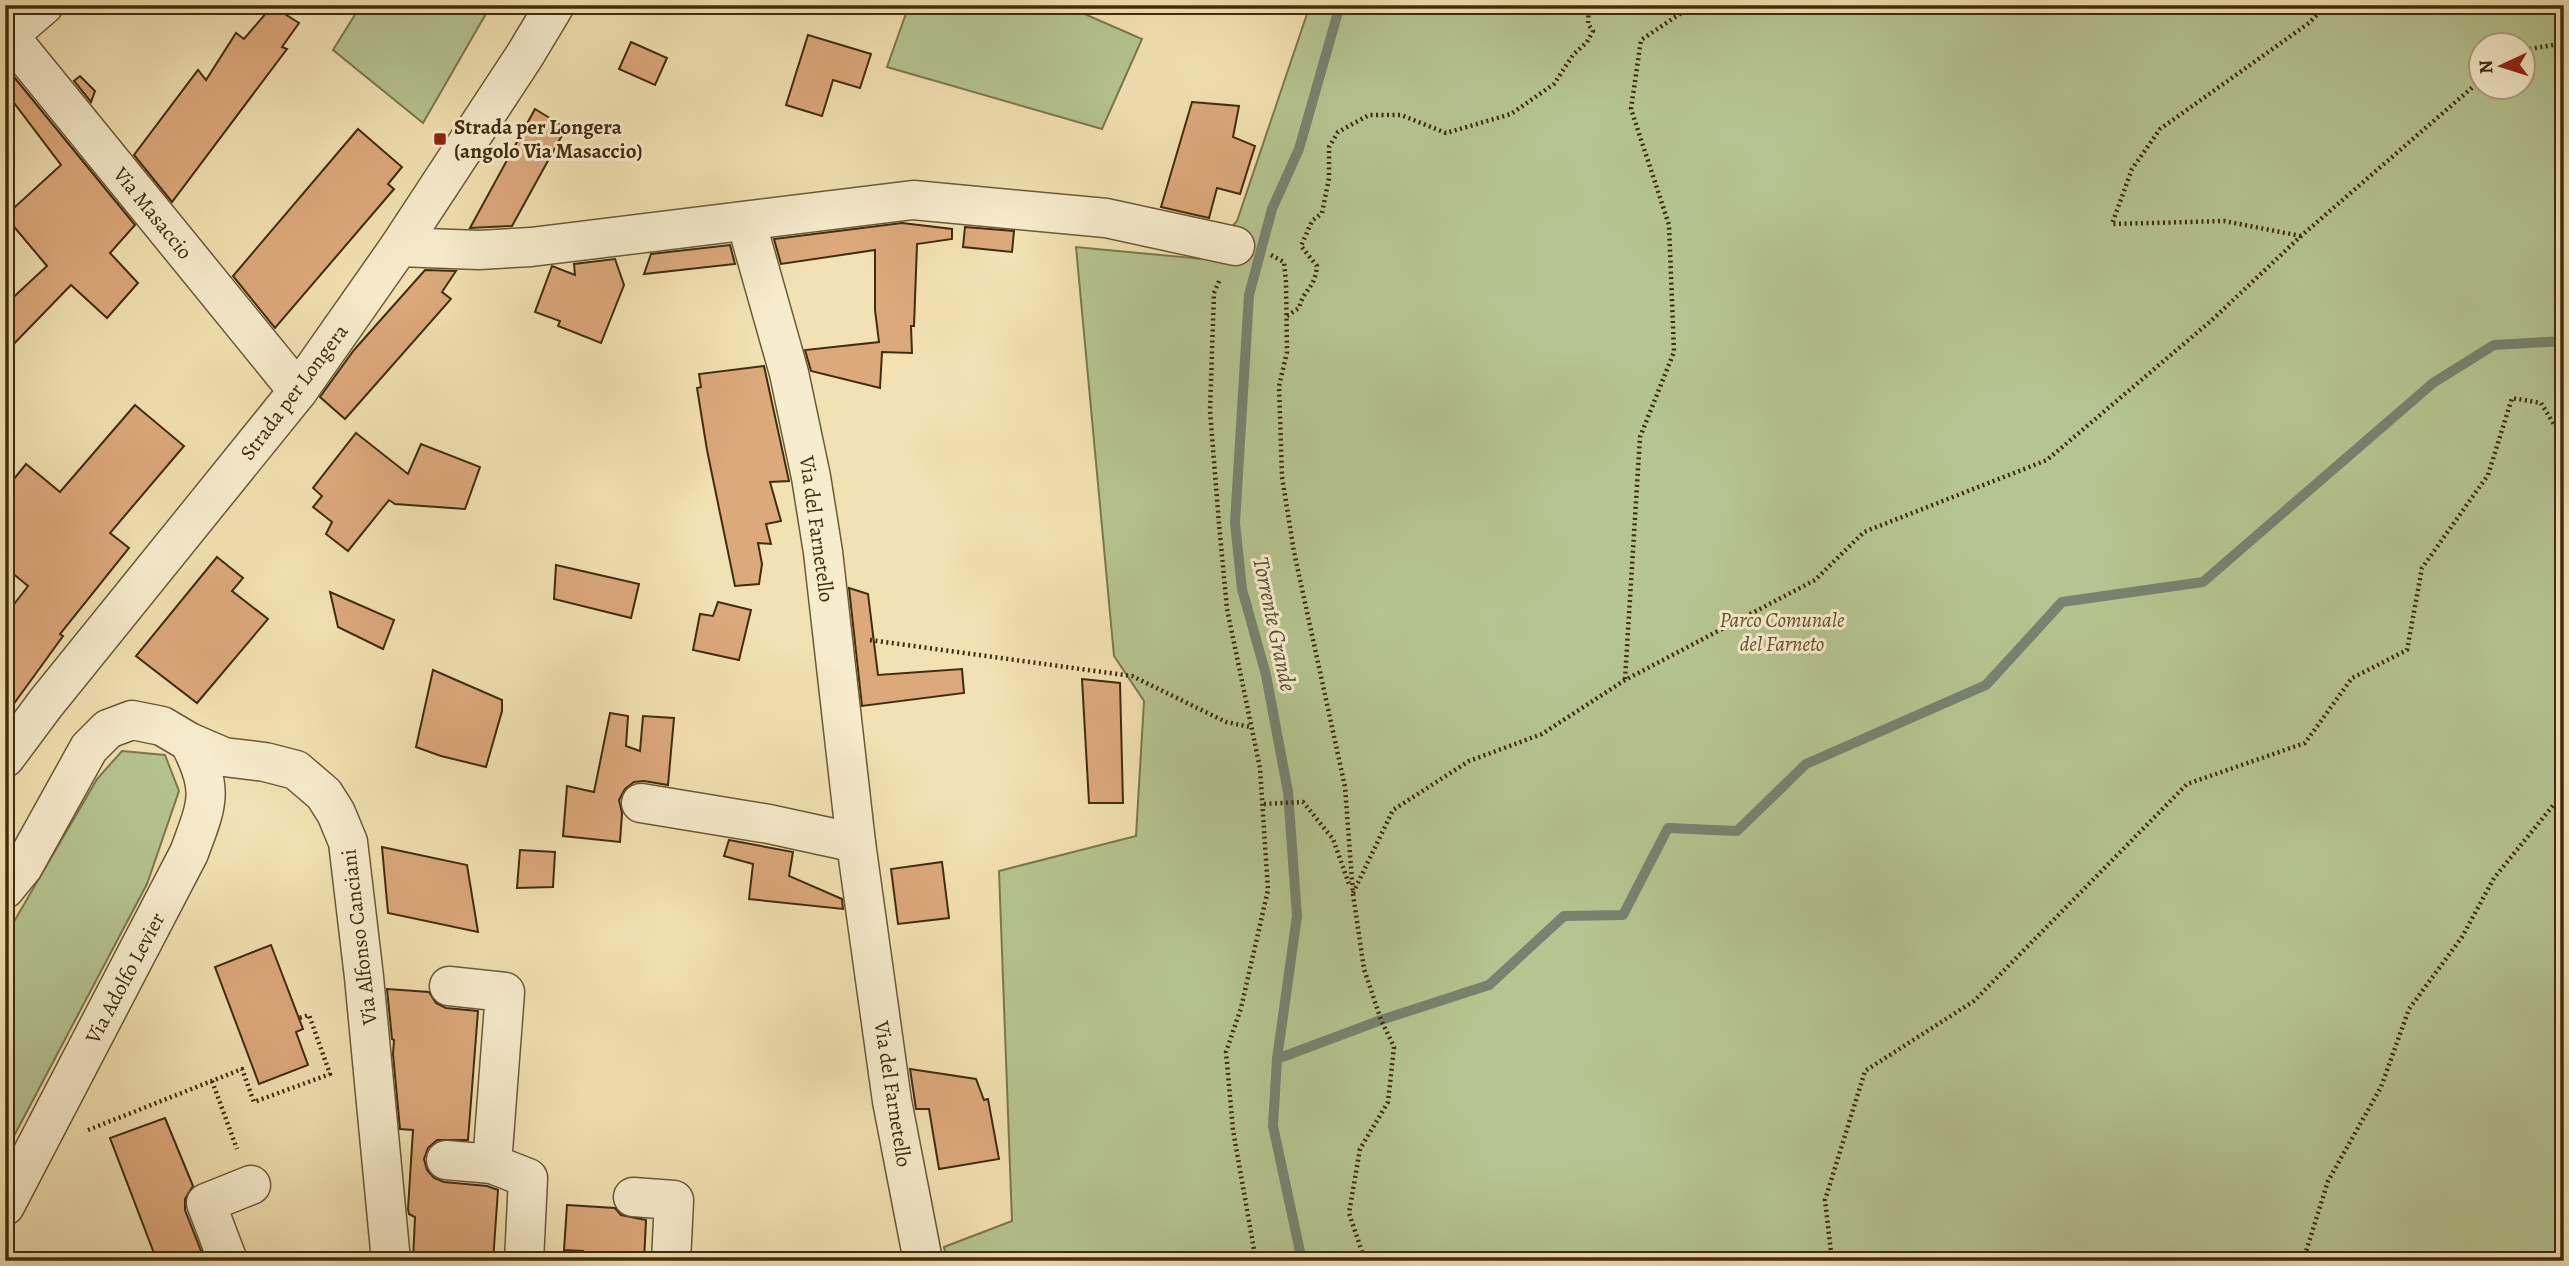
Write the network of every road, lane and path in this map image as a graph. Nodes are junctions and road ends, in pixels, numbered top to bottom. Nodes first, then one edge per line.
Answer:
1 (44, 5) edge
2 (555, 5) edge
3 (1589, 5) edge
4 (1693, 5) edge
5 (2326, 5) edge
6 (7, 33) edge
7 (2564, 43) edge
8 (2538, 48) edge
9 (2468, 91) edge
10 (746, 221) junction
11 (2301, 236) junction
12 (1235, 246) joint
13 (399, 247) junction
14 (1275, 256) dead end
15 (1287, 316) junction
16 (298, 391) junction
17 (2564, 425) edge
18 (832, 636) junction
19 (1625, 680) junction
20 (1251, 727) junction
21 (189, 742) junction
22 (5, 758) edge
23 (2564, 792) edge
24 (641, 803) dead end
25 (1264, 804) junction
26 (856, 843) junction
27 (5, 889) edge
28 (1353, 894) junction
29 (449, 986) dead end
30 (299, 1018) dead end
31 (212, 1081) junction
32 (35, 1150) junction
33 (446, 1160) dead end
34 (492, 1164) junction
35 (251, 1185) joint
36 (633, 1197) dead end
37 (5, 1206) edge
38 (228, 1261) edge
39 (391, 1261) edge
40 (524, 1261) edge
41 (671, 1261) edge
42 (923, 1261) edge
43 (1256, 1261) edge
44 (1365, 1261) edge
45 (1832, 1261) edge
46 (2303, 1261) edge

1 - 6 street, Via Masaccio
2 - 13 street, Strada per Longera
3 - 15 path
4 - 19 path
5 - 11 path
6 - 16 street, Via Masaccio
7 - 8 path
9 - 11 path
10 - 12 street
10 - 13 street
10 - 18 street, Via del Farnetello
11 - 19 path
12 - 20 path
13 - 16 street, Strada per Longera
14 - 15 path
15 - 28 path
16 - 22 street, Strada per Longera
17 - 45 path
18 - 20 path
18 - 26 street, Via del Farnetello
19 - 28 path
20 - 25 path
21 - 27 street, Via Alfonso Canciani
21 - 32 street, Via Adolfo Levier
21 - 39 street, Via Alfonso Canciani
23 - 46 path
24 - 26 street
25 - 28 path
25 - 43 path
26 - 42 street, Via del Farnetello
28 - 44 path
29 - 34 street
30 - 31 path
31 - 32 path
31 - 35 path
32 - 37 street, Via Adolfo Levier
33 - 34 street
34 - 40 street
35 - 38 street
36 - 41 street

